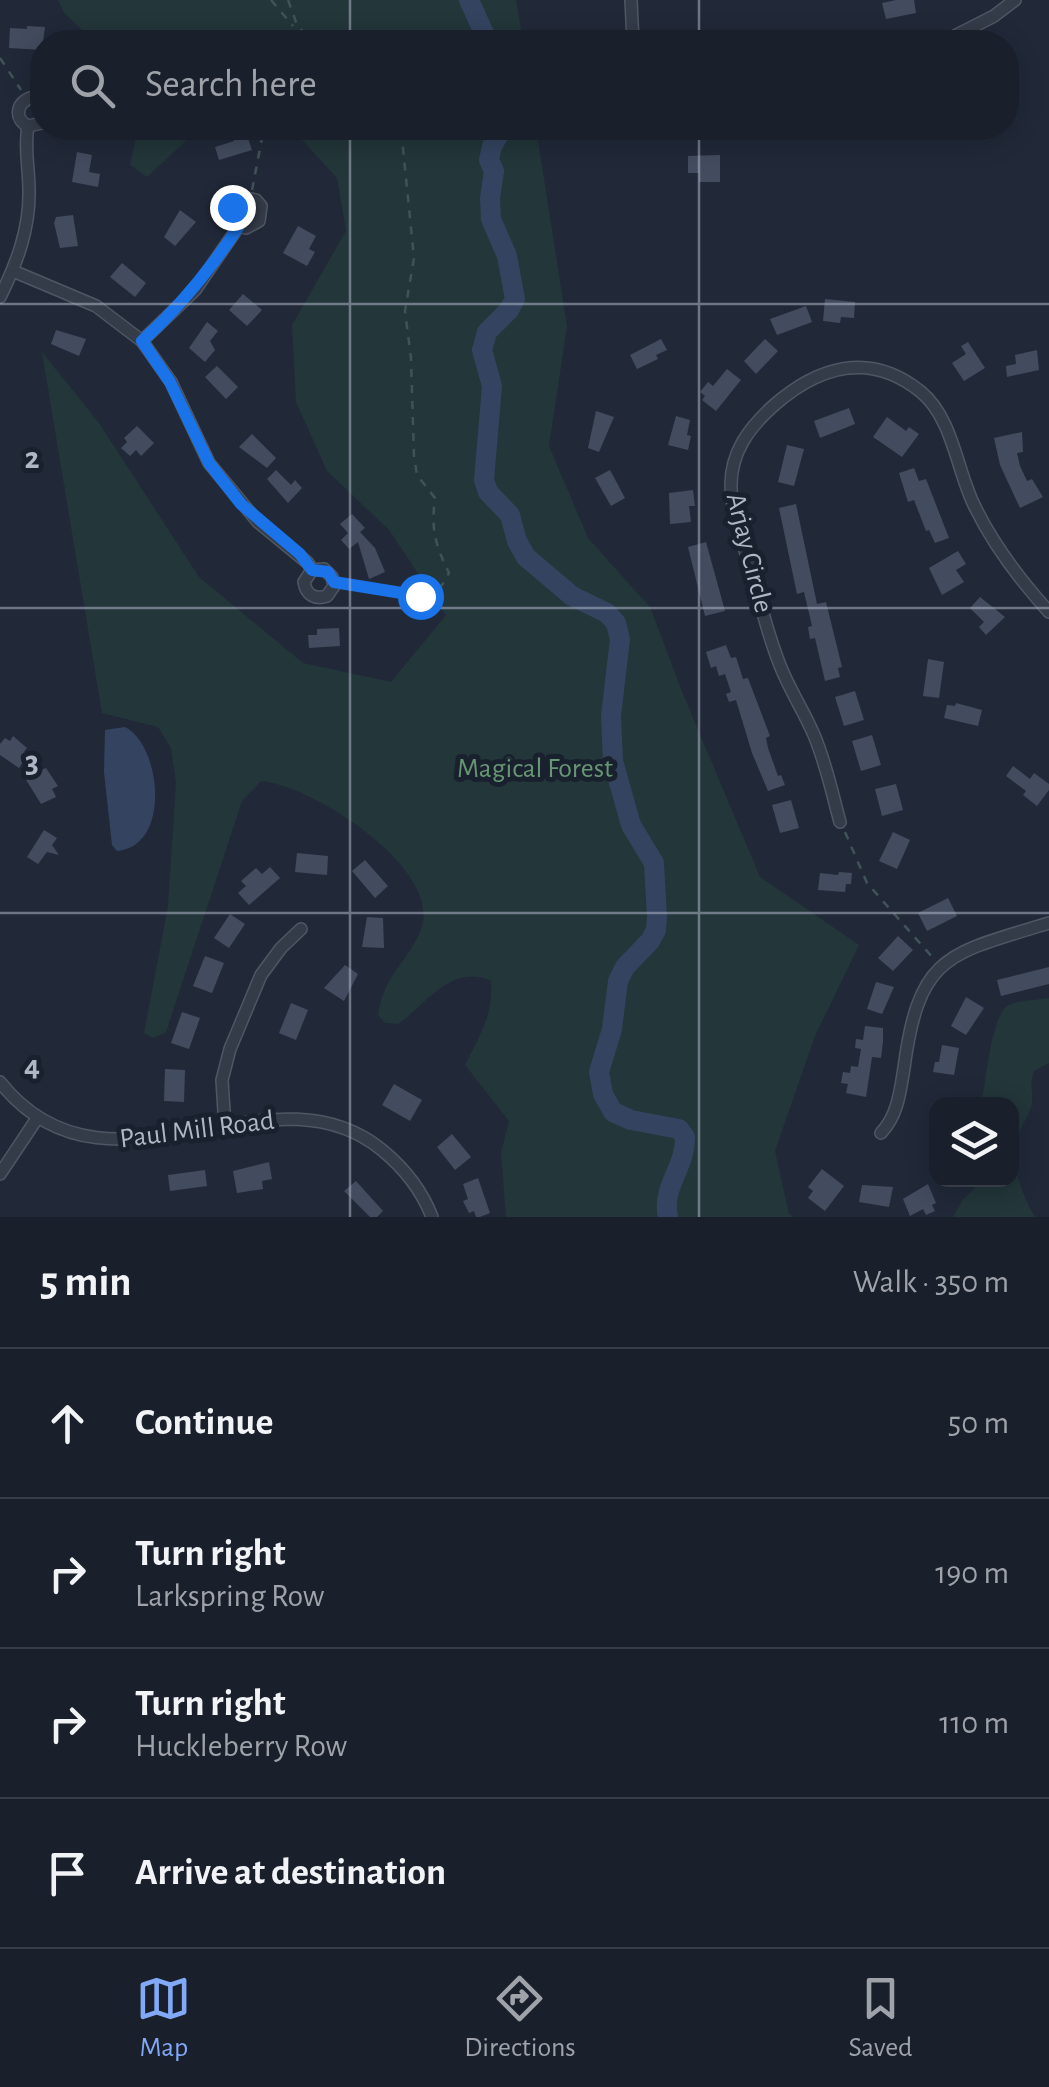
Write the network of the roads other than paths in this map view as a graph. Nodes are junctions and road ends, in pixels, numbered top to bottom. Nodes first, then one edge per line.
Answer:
1 (631, 0) edge
2 (1015, 0) edge
3 (633, 30) edge
4 (967, 30) edge
5 (30, 99) edge
6 (28, 126) joint
7 (239, 226) junction
8 (13, 271) junction
9 (0, 296) edge
10 (142, 341) junction
11 (312, 570) junction
12 (1049, 612) edge
13 (840, 822) road end
14 (1049, 924) edge
15 (301, 929) dead end
16 (0, 1082) edge
17 (38, 1117) junction
18 (225, 1127) junction
19 (881, 1133) dead end
20 (0, 1174) edge
21 (432, 1217) edge

1 - 3 street
2 - 4 street
5 - 6 street
6 - 8 street
7 - 7 street
7 - 10 street
8 - 9 street
8 - 10 street
10 - 11 street
11 - 11 street
12 - 13 street, Arjay Circle
14 - 19 street
15 - 18 street
16 - 17 street, Paul Mill Road
17 - 18 street, Paul Mill Road
17 - 20 street
18 - 21 street, Paul Mill Road

